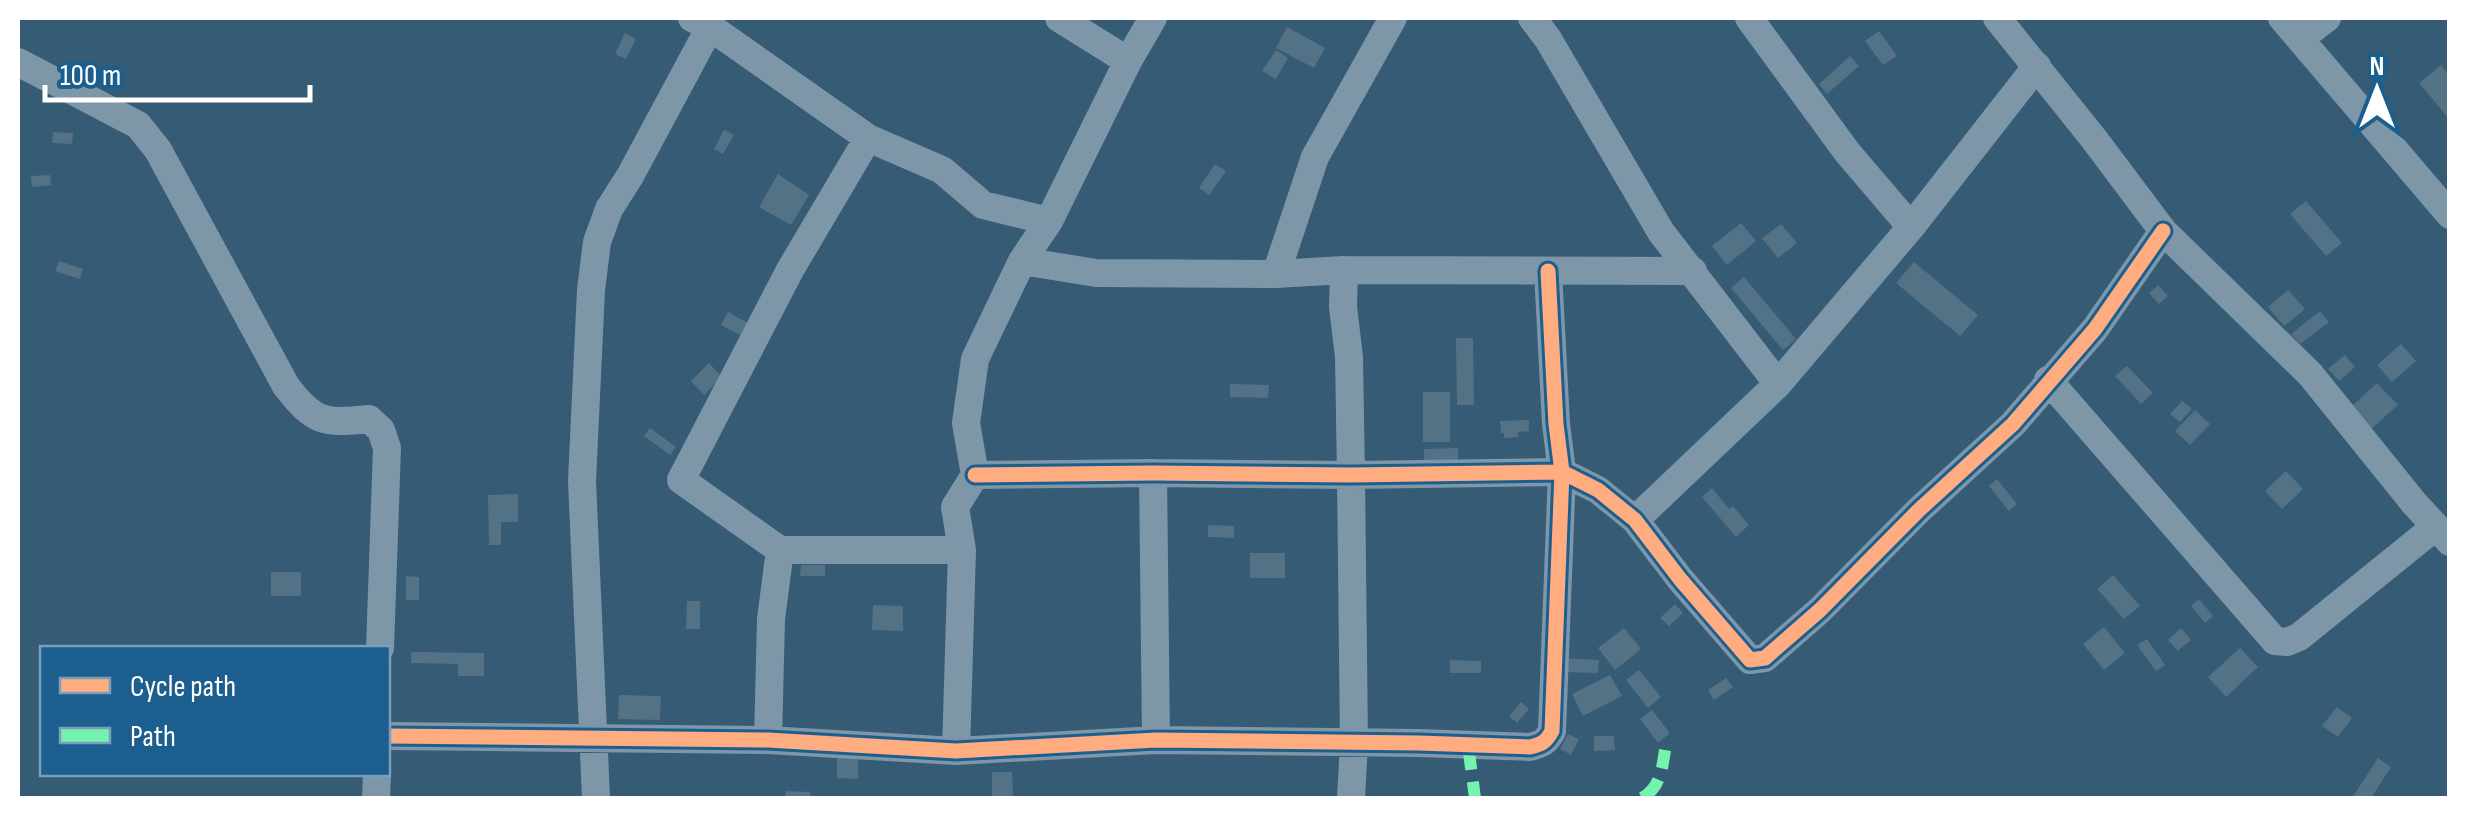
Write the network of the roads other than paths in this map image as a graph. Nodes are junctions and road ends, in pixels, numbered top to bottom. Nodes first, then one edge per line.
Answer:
1 (1060, 18) edge
2 (1153, 18) edge
3 (1392, 18) edge
4 (1532, 18) edge
5 (1749, 18) edge
6 (1997, 18) edge
7 (2328, 18) edge
8 (701, 22) edge
9 (2291, 28) edge
10 (1128, 61) junction
11 (18, 62) edge
12 (2037, 66) junction
13 (868, 138) junction
14 (2450, 215) edge
15 (1049, 221) junction
16 (1912, 227) junction
17 (2163, 231) junction
18 (1022, 262) junction
19 (1344, 270) junction
20 (1548, 271) junction
21 (1693, 272) junction
22 (1276, 274) junction
23 (2048, 380) junction
24 (1778, 384) junction
25 (1154, 472) junction
26 (1562, 472) junction
27 (975, 474) junction
28 (1351, 475) junction
29 (1635, 520) junction
30 (2442, 535) edge
31 (780, 550) junction
32 (962, 550) junction
33 (380, 646) edge
34 (390, 736) edge
35 (594, 739) junction
36 (768, 740) junction
37 (1156, 740) junction
38 (1354, 743) junction
39 (956, 750) junction
40 (596, 798) edge
41 (1351, 798) edge

1 - 10 street
2 - 10 street
3 - 22 street
4 - 21 street
5 - 16 street
6 - 12 street
7 - 9 street
8 - 13 street
8 - 35 street
9 - 14 street
10 - 15 street
11 - 33 street
12 - 16 street
12 - 17 street
13 - 15 street
13 - 31 street
15 - 18 street
16 - 24 street
17 - 23 street
17 - 30 street
18 - 22 street
18 - 27 street
19 - 20 street
19 - 22 street
19 - 28 street
20 - 21 street
20 - 26 street
21 - 24 street
23 - 29 street
23 - 30 street
24 - 29 street
25 - 27 street
25 - 28 street
25 - 37 street
26 - 28 street
26 - 29 street
26 - 38 street
27 - 32 street
28 - 38 street
31 - 32 street
31 - 36 street
32 - 39 street
34 - 35 street
35 - 36 street
35 - 40 street
36 - 39 street
37 - 38 street
37 - 39 street
38 - 41 street

